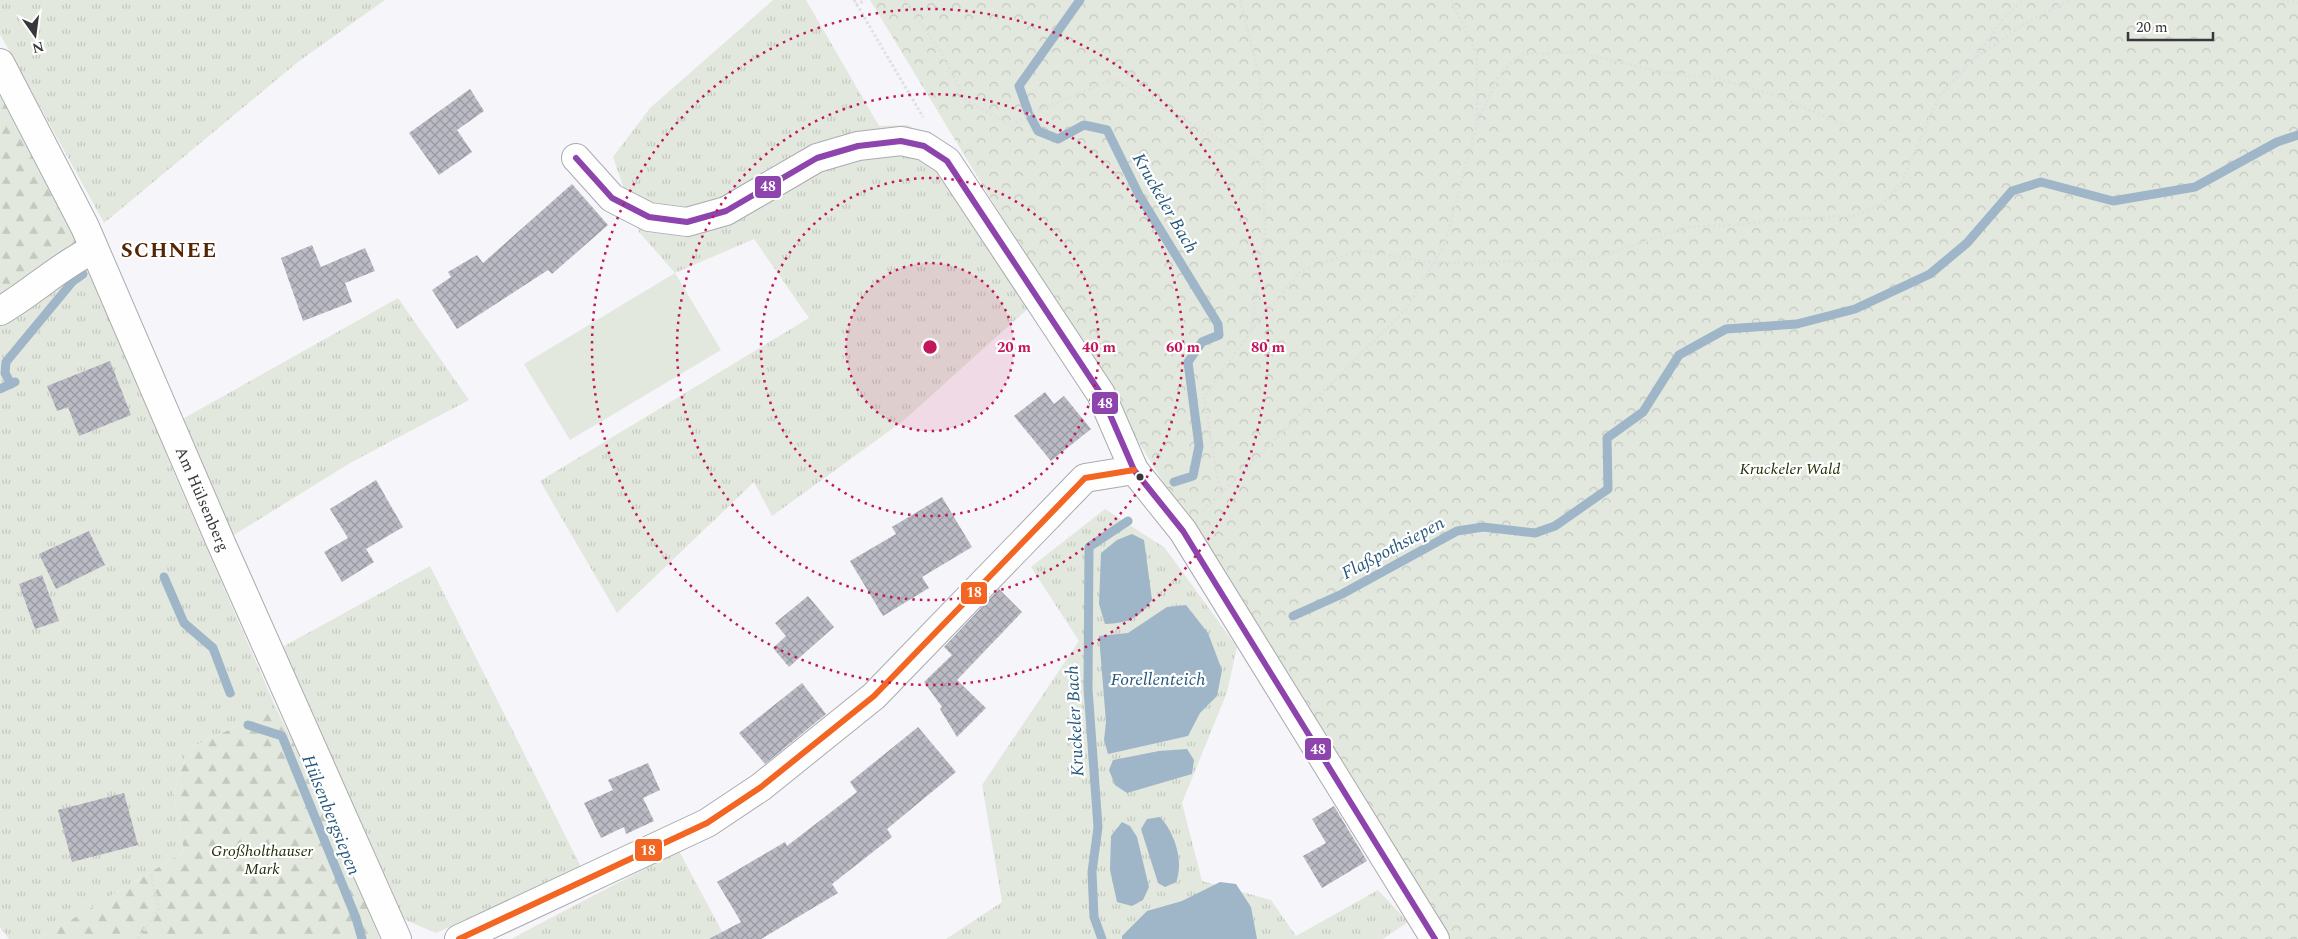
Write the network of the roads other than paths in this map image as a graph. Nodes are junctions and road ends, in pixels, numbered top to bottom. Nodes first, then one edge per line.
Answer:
1 (0, 63) edge
2 (576, 158) dead end
3 (94, 248) junction
4 (0, 311) edge
5 (1134, 470) junction
6 (396, 939) edge
7 (459, 939) edge
8 (1435, 939) edge

1 - 3 street, Am Hülsenberg
2 - 5 street
3 - 4 street
3 - 6 street, Am Hülsenberg
5 - 7 street
5 - 8 street

